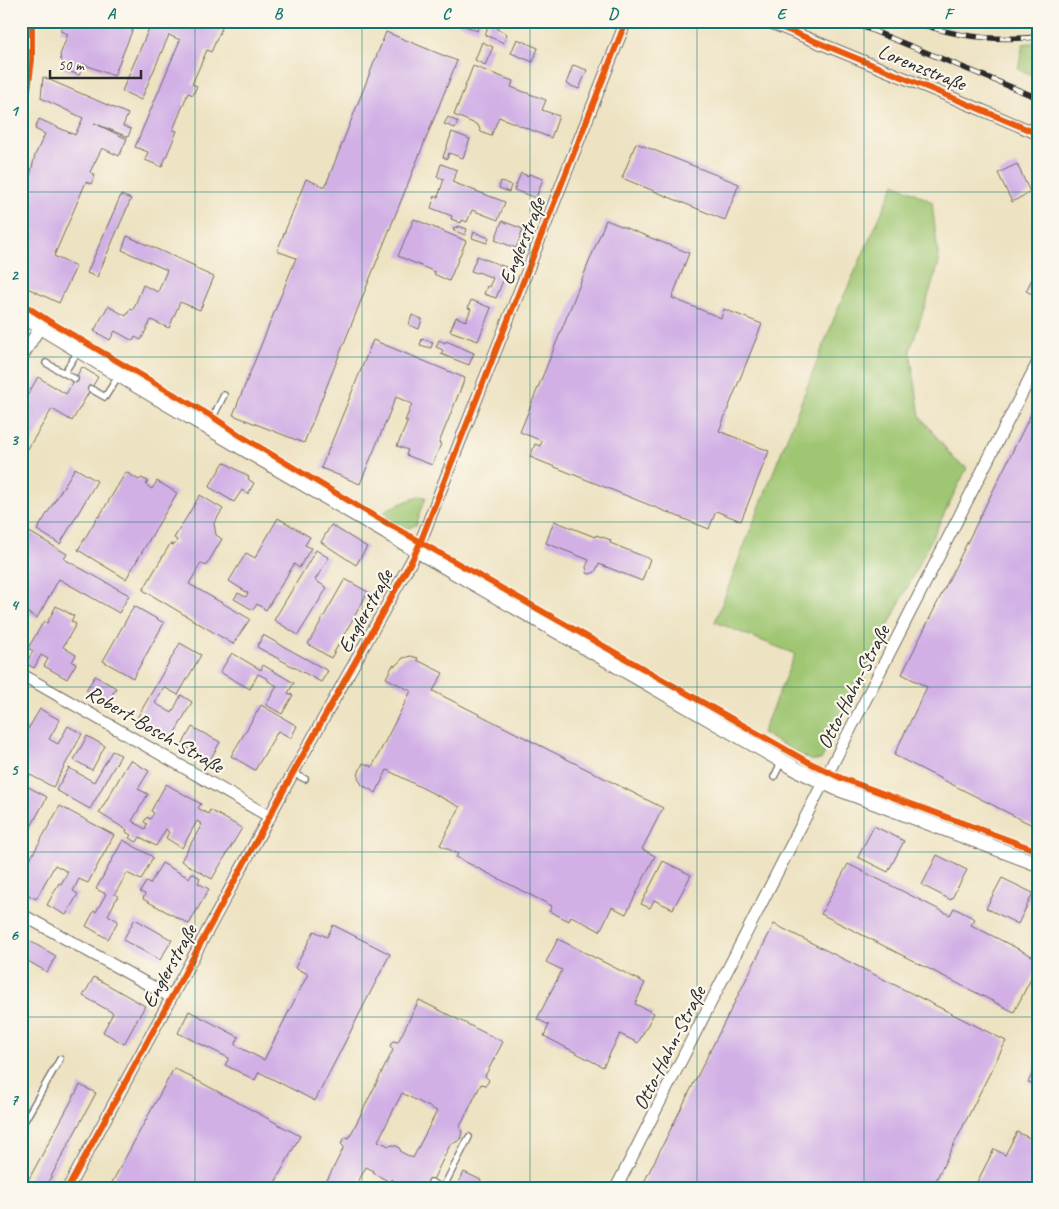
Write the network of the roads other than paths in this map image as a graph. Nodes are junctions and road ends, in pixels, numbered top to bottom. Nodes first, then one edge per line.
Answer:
1 (22, 21) edge
2 (626, 21) edge
3 (766, 21) edge
4 (21, 66) edge
5 (1038, 134) edge
6 (23, 317) edge
7 (40, 327) junction
8 (78, 350) junction
9 (21, 359) edge
10 (46, 362) dead end
11 (1038, 362) edge
12 (64, 373) junction
13 (119, 374) junction
14 (75, 379) dead end
15 (91, 389) dead end
16 (224, 395) dead end
17 (206, 426) junction
18 (416, 550) junction
19 (21, 674) edge
20 (782, 761) junction
21 (293, 773) junction
22 (774, 777) dead end
23 (305, 779) dead end
24 (823, 782) junction
25 (270, 816) junction
26 (1038, 864) edge
27 (21, 914) edge
28 (171, 997) junction
29 (60, 1059) dead end
30 (21, 1127) edge
31 (469, 1137) dead end
32 (431, 1182) dead end
33 (68, 1188) edge
34 (616, 1188) edge

1 - 4 main road
2 - 18 street, Englerstraße
3 - 5 street, Lorenzstraße
6 - 7 street
7 - 8 street
7 - 9 street
8 - 12 lane
8 - 13 street
10 - 12 lane
11 - 24 street, Otto-Hahn-Straße
12 - 14 lane
13 - 15 lane
13 - 17 street
16 - 17 lane
17 - 18 street
18 - 20 street
18 - 21 street, Englerstraße
19 - 25 street, Robert-Bosch-Straße
20 - 22 lane
20 - 24 street
21 - 23 lane
21 - 25 street, Englerstraße
24 - 26 street
24 - 34 street, Otto-Hahn-Straße
25 - 28 street, Englerstraße
27 - 28 street
28 - 33 street, Englerstraße
29 - 30 lane
31 - 32 lane

